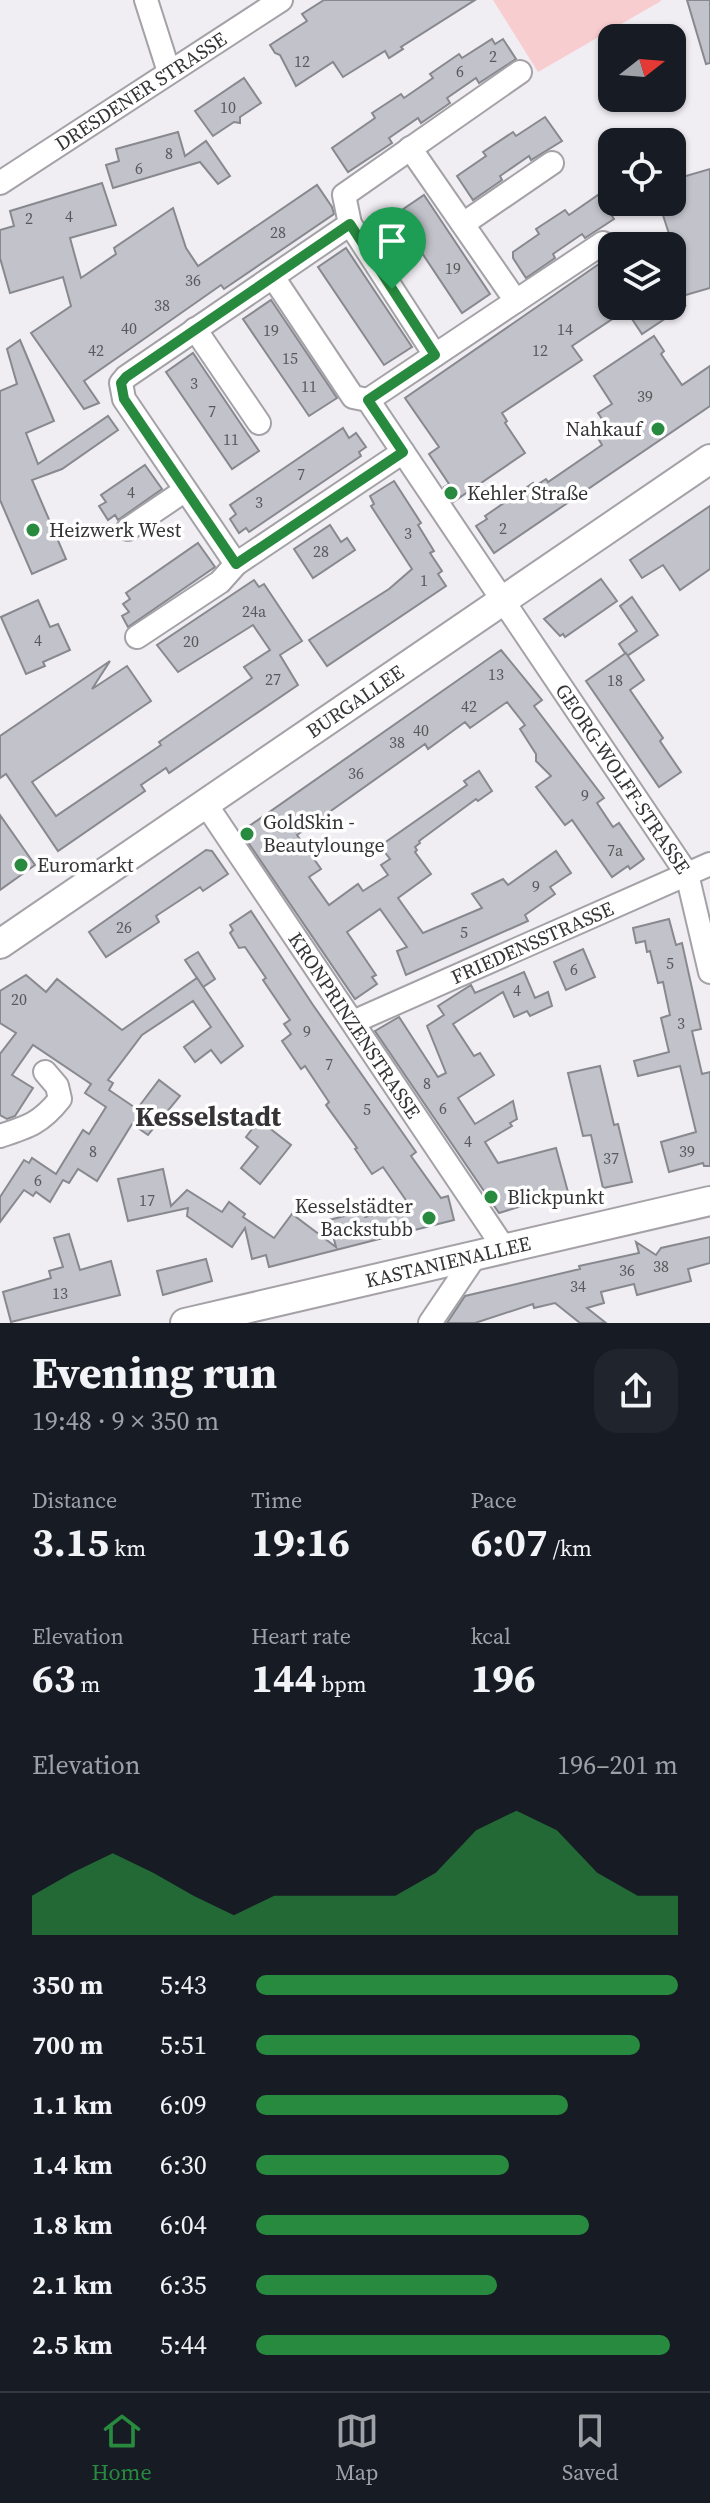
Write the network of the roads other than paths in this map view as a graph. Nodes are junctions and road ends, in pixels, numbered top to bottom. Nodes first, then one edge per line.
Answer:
1 (146, 0) edge
2 (281, 0) edge
3 (169, 72) junction
4 (520, 72) dead end
5 (410, 148) junction
6 (552, 163) dead end
7 (0, 183) edge
8 (350, 224) junction
9 (463, 224) junction
10 (598, 246) edge
11 (273, 277) junction
12 (516, 301) junction
13 (195, 329) junction
14 (435, 355) junction
15 (368, 400) junction
16 (259, 423) dead end
17 (403, 452) junction
18 (710, 459) edge
19 (184, 491) junction
20 (128, 529) dead end
21 (236, 564) junction
22 (503, 601) junction
23 (137, 637) dead end
24 (205, 803) junction
25 (710, 864) edge
26 (687, 874) junction
27 (0, 944) edge
28 (710, 972) edge
29 (353, 1022) junction
30 (45, 1072) dead end
31 (0, 1136) edge
32 (710, 1201) edge
33 (504, 1248) junction
34 (476, 1255) junction
35 (185, 1323) edge
36 (430, 1323) edge

1 - 3 street
2 - 3 street, DRESDENER STRASSE
3 - 7 street, DRESDENER STRASSE
4 - 5 street
5 - 8 street
5 - 9 street
6 - 9 street
8 - 11 street
8 - 14 street
9 - 12 street
10 - 12 street
11 - 13 street
11 - 15 street
12 - 14 street
13 - 16 street
13 - 19 street
14 - 15 street
15 - 17 street
17 - 21 street
17 - 22 street
18 - 22 street, BURGALLEE
19 - 20 street
19 - 21 street
21 - 23 street
22 - 24 street, BURGALLEE
22 - 26 street, GEORG-WOLFF-STRASSE
24 - 27 street, BURGALLEE
24 - 29 street, KRONPRINZENSTRASSE
25 - 26 street, FRIEDENSSTRASSE
26 - 28 street, GEORG-WOLFF-STRASSE
26 - 29 street, FRIEDENSSTRASSE
29 - 33 street, KRONPRINZENSTRASSE
30 - 31 street
32 - 33 street, KASTANIENALLEE
33 - 34 street, KASTANIENALLEE
34 - 35 street, KASTANIENALLEE
34 - 36 street

